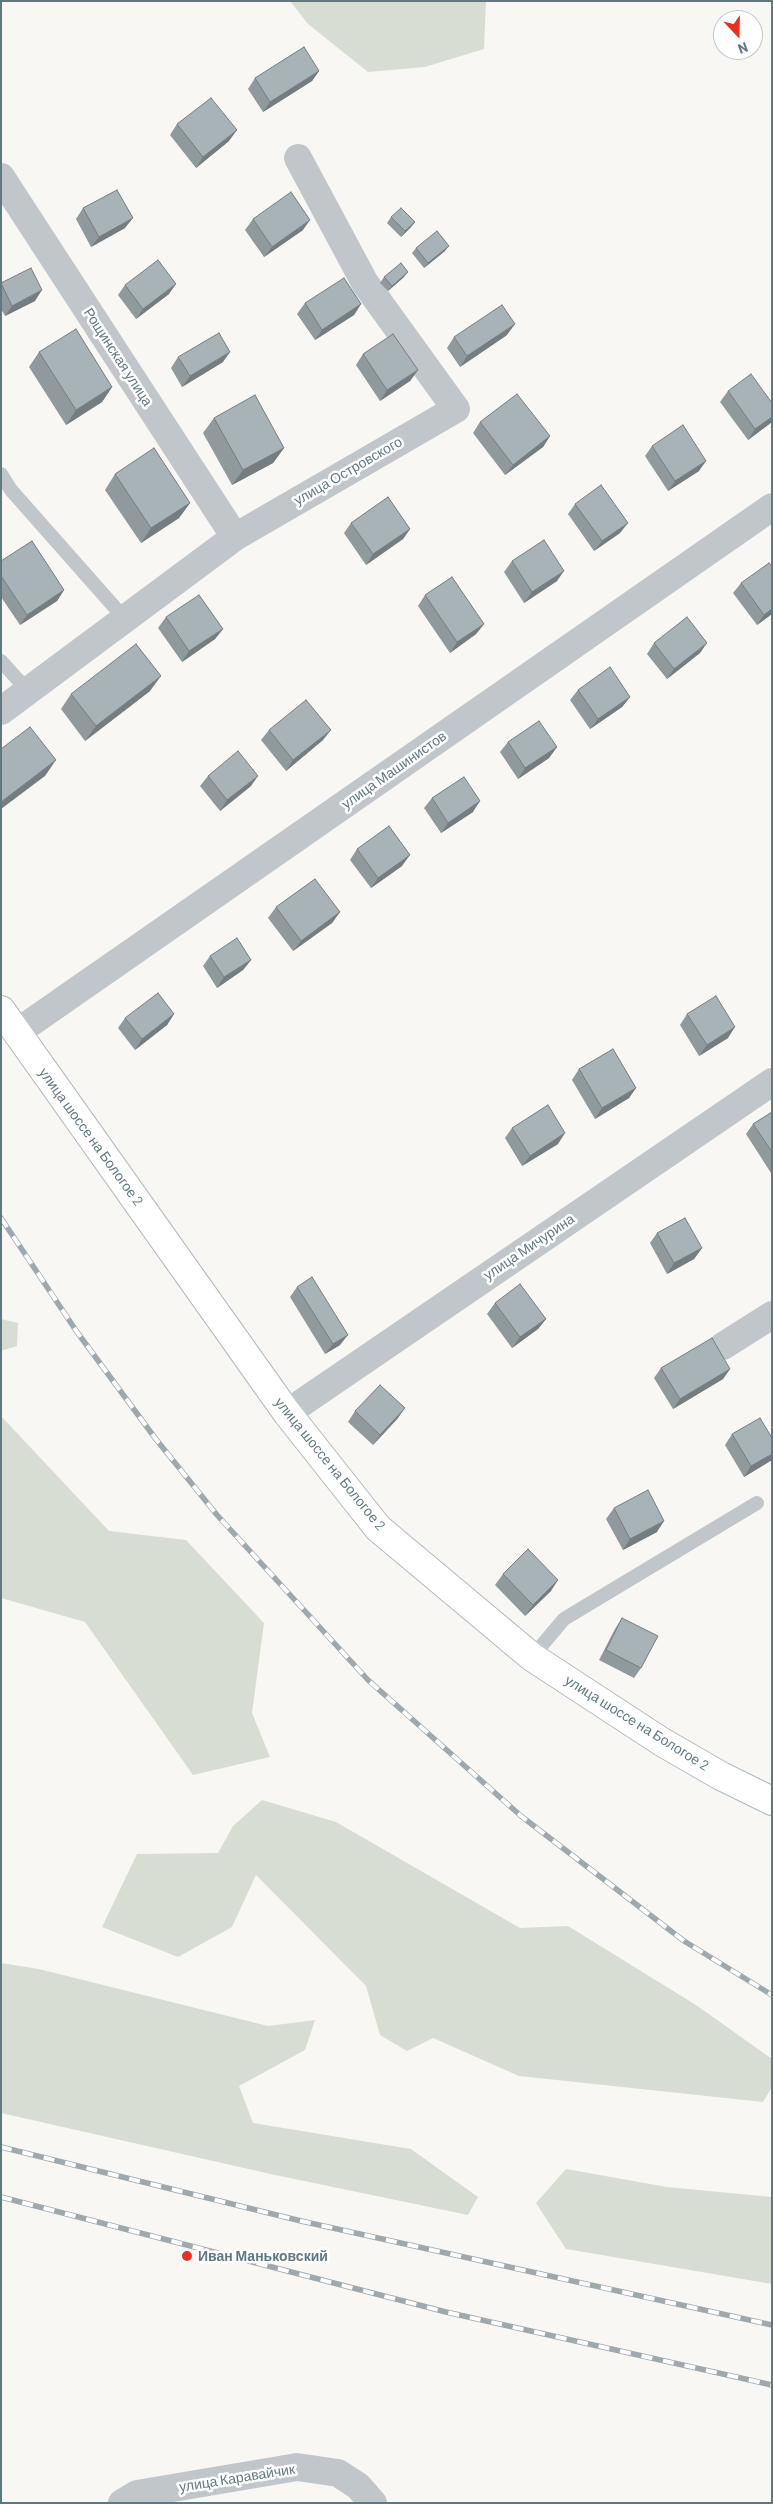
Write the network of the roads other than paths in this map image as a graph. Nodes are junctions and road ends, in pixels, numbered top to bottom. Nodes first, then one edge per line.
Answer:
1 (298, 158) dead end
2 (1, 177) edge
3 (1, 474) edge
4 (772, 507) edge
5 (234, 537) junction
6 (125, 619) junction
7 (1, 661) edge
8 (28, 691) junction
9 (1, 711) edge
10 (1, 1010) edge
11 (16, 1033) junction
12 (772, 1082) edge
13 (772, 1315) edge
14 (723, 1346) dead end
15 (287, 1413) junction
16 (758, 1503) dead end
17 (532, 1656) junction
18 (772, 1801) edge
19 (122, 2503) edge
20 (373, 2503) edge

1 - 5 street, улица Островского
2 - 5 street, Рощинская улица
3 - 6 lane
4 - 11 street, улица Машинистов
5 - 6 street, улица Островского
6 - 8 street, улица Островского
7 - 8 lane
8 - 9 street, улица Островского
10 - 11 street, улица шоссе на Бологое 2
11 - 15 street, улица шоссе на Бологое 2
12 - 15 street, улица Мичурина
13 - 14 street
15 - 17 street, улица шоссе на Бологое 2
16 - 17 lane
17 - 18 street, улица шоссе на Бологое 2
19 - 20 street, улица Каравайчик

